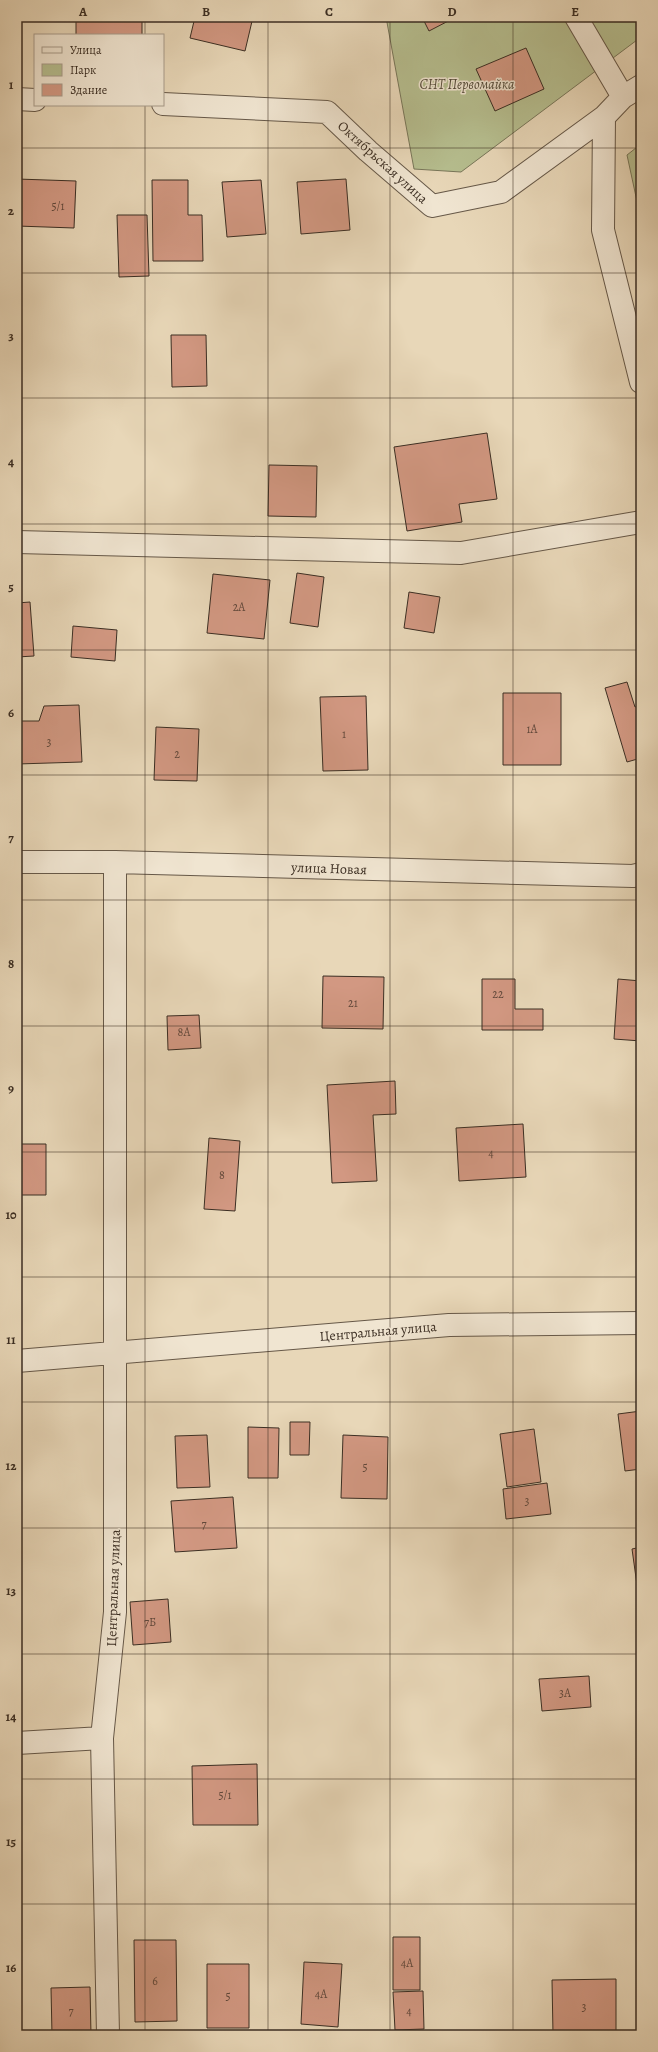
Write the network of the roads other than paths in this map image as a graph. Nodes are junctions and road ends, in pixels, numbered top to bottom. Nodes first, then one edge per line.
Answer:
1 (576, 17) edge
2 (632, 91) edge
3 (17, 99) edge
4 (34, 100) edge
5 (164, 104) edge
6 (604, 118) junction
7 (641, 382) edge
8 (641, 522) edge
9 (17, 542) edge
10 (17, 862) edge
11 (115, 862) junction
12 (641, 874) edge
13 (641, 1323) edge
14 (116, 1352) junction
15 (17, 1361) edge
16 (102, 1738) junction
17 (17, 1743) edge
18 (108, 2035) edge

1 - 2 street
2 - 6 street
3 - 4 street
5 - 6 street, Октябрьская улица
6 - 7 street
8 - 9 street
10 - 11 street, улица Новая
11 - 12 street, улица Новая
11 - 14 street
13 - 14 street, Центральная улица
14 - 15 street, Центральная улица
14 - 16 street, Центральная улица
16 - 17 street
16 - 18 street, Центральная улица

